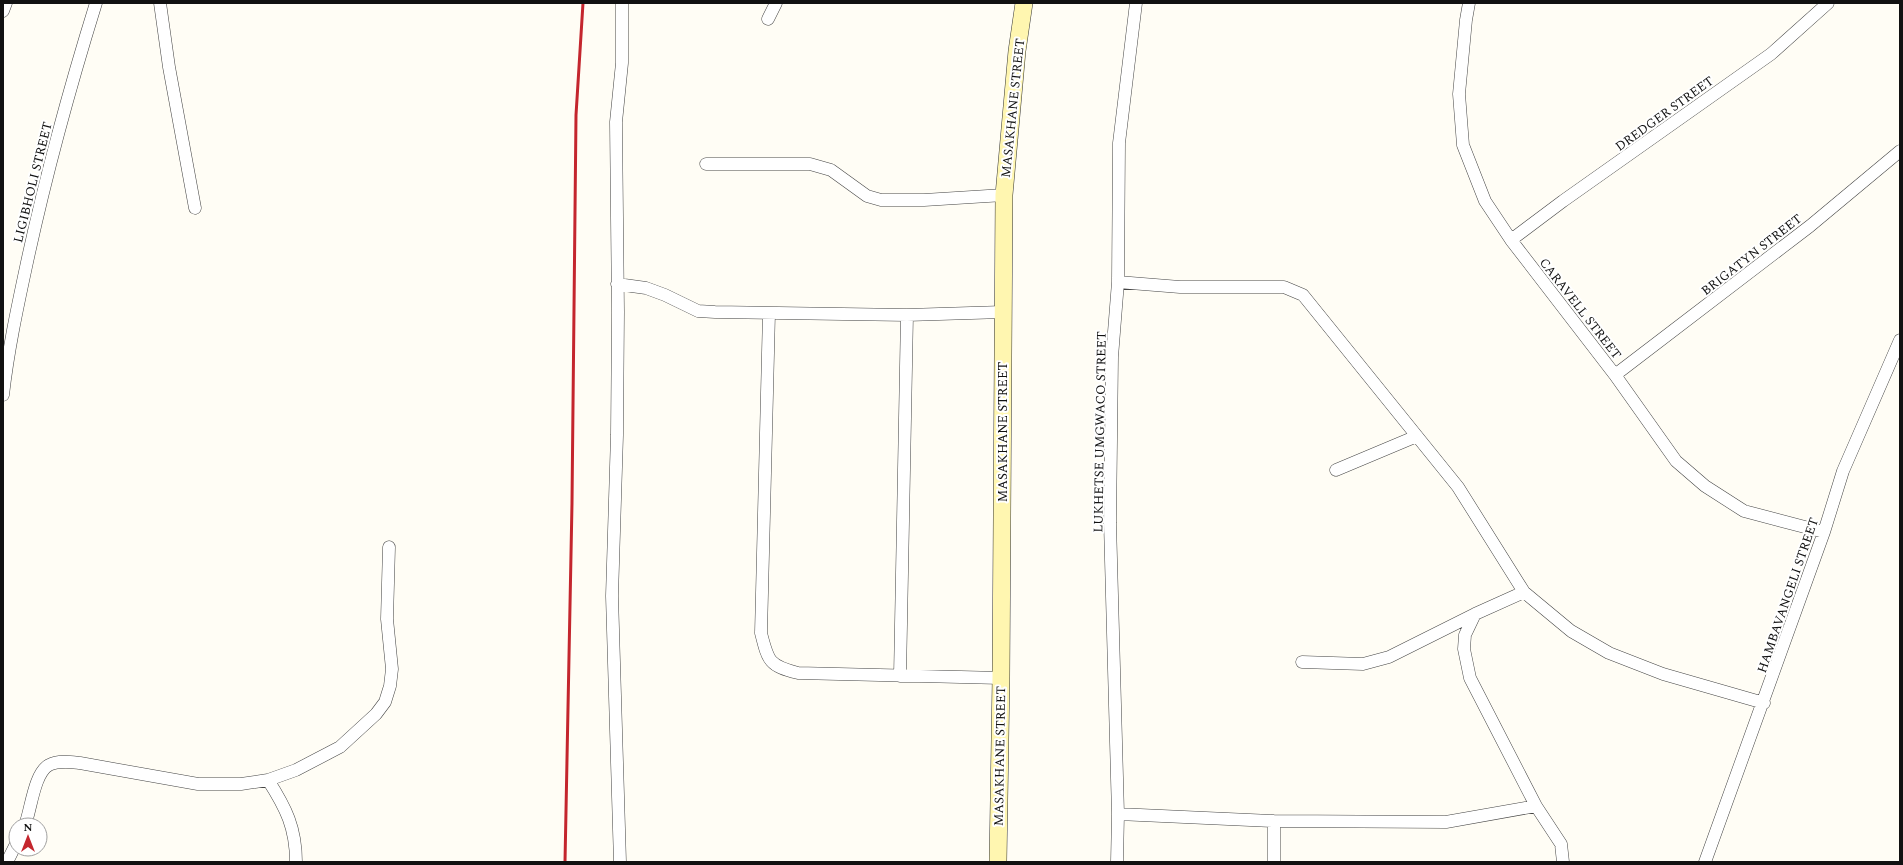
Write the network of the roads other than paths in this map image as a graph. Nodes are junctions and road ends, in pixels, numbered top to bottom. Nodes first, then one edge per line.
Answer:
1 (6, 3) edge
2 (96, 3) edge
3 (160, 3) edge
4 (622, 3) edge
5 (776, 3) edge
6 (1024, 3) edge
7 (1136, 3) edge
8 (1469, 3) edge
9 (1828, 3) edge
10 (3, 11) edge
11 (768, 19) dead end
12 (1900, 151) edge
13 (706, 164) dead end
14 (1004, 194) junction
15 (195, 208) dead end
16 (1512, 240) junction
17 (1118, 282) junction
18 (617, 284) junction
19 (1003, 312) junction
20 (769, 313) junction
21 (907, 315) junction
22 (1900, 340) edge
23 (1615, 375) junction
24 (3, 395) edge
25 (1416, 436) junction
26 (1336, 470) dead end
27 (1824, 532) junction
28 (389, 547) dead end
29 (1524, 592) junction
30 (1475, 614) junction
31 (1302, 662) dead end
32 (900, 676) junction
33 (1001, 678) junction
34 (1764, 703) junction
35 (268, 780) junction
36 (1536, 806) junction
37 (1118, 814) junction
38 (27, 817) edge
39 (1274, 821) junction
40 (296, 862) edge
41 (620, 862) edge
42 (998, 862) edge
43 (1117, 862) edge
44 (1274, 862) edge
45 (1563, 862) edge
46 (1705, 862) edge

1 - 10 street
2 - 24 street, LIGIBHOLI STREET
3 - 15 street
4 - 18 street
5 - 11 street
6 - 14 street, MASAKHANE STREET
7 - 17 street, LUKHETSE UMGWACO STREET
8 - 16 street, CARAVELL STREET
9 - 16 street, DREDGER STREET
12 - 23 street, BRIGATYN STREET
13 - 14 street
14 - 19 street, MASAKHANE STREET
16 - 23 street, CARAVELL STREET
17 - 25 street
17 - 37 street, LUKHETSE UMGWACO STREET
18 - 20 street
18 - 41 street
19 - 21 street
19 - 33 street, MASAKHANE STREET
20 - 21 street
20 - 32 street
21 - 32 street
22 - 27 street, HAMBAVANGELI STREET
23 - 27 street, CARAVELL STREET
25 - 26 street
25 - 29 street
27 - 34 street, HAMBAVANGELI STREET
28 - 35 street
29 - 30 street
29 - 34 street
30 - 31 street
30 - 36 street
32 - 33 street
33 - 42 street, MASAKHANE STREET
34 - 46 street, HAMBAVANGELI STREET
35 - 38 street
35 - 40 street
36 - 39 street
36 - 45 street
37 - 39 street
37 - 43 street, LUKHETSE UMGWACO STREET
39 - 44 street

